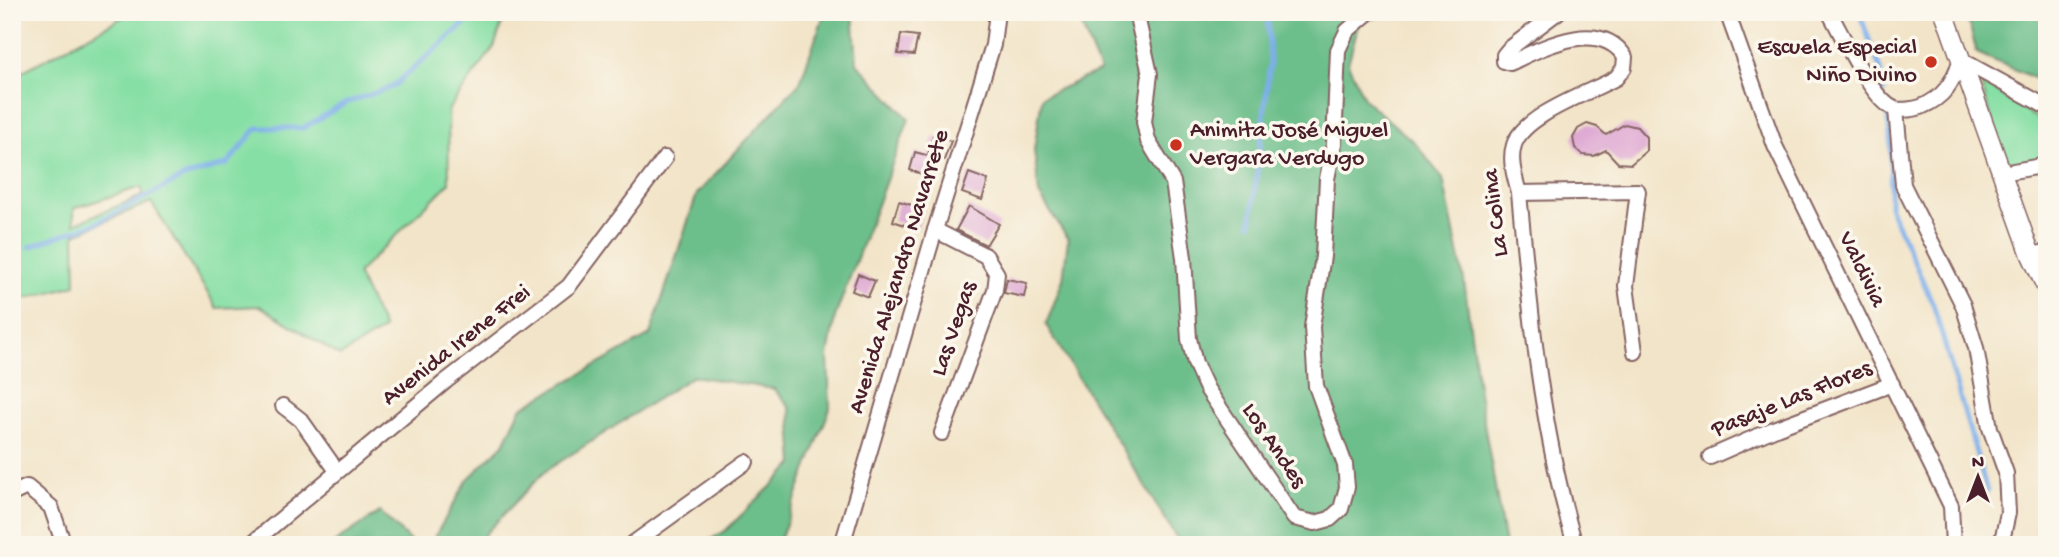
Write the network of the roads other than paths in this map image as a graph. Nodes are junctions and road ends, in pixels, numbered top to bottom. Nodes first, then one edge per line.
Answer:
1 (997, 12) edge
2 (1136, 12) edge
3 (1369, 12) edge
4 (1558, 12) edge
5 (1727, 12) edge
6 (1829, 12) edge
7 (1944, 12) edge
8 (1961, 60) junction
9 (2047, 107) edge
10 (1896, 110) junction
11 (665, 158) dead end
12 (2047, 165) edge
13 (2001, 173) junction
14 (1519, 193) junction
15 (934, 230) junction
16 (2039, 253) edge
17 (2047, 289) edge
18 (1635, 352) dead end
19 (1892, 384) junction
20 (283, 406) dead end
21 (942, 433) dead end
22 (1710, 457) dead end
23 (746, 462) dead end
24 (337, 471) junction
25 (12, 494) edge
26 (64, 545) edge
27 (250, 545) edge
28 (631, 545) edge
29 (842, 545) edge
30 (1575, 545) edge
31 (1953, 545) edge
32 (2001, 545) edge

1 - 15 street, Avenida Alejandro Navarrete
2 - 3 street, Los Andes
4 - 14 street, La Colina
5 - 19 street, Valdivia
6 - 10 street
7 - 8 street
8 - 9 street
8 - 10 street
8 - 13 street
10 - 32 street
11 - 24 street, Avenida Irene Frei
12 - 13 street
13 - 16 street
14 - 18 street
14 - 30 street, La Colina
15 - 21 street, Las Vegas
15 - 29 street, Avenida Alejandro Navarrete
16 - 17 street
19 - 22 street, Pasaje Las Flores
19 - 31 street, Valdivia
20 - 24 street
23 - 28 street
24 - 27 street, Avenida Irene Frei
25 - 26 street

